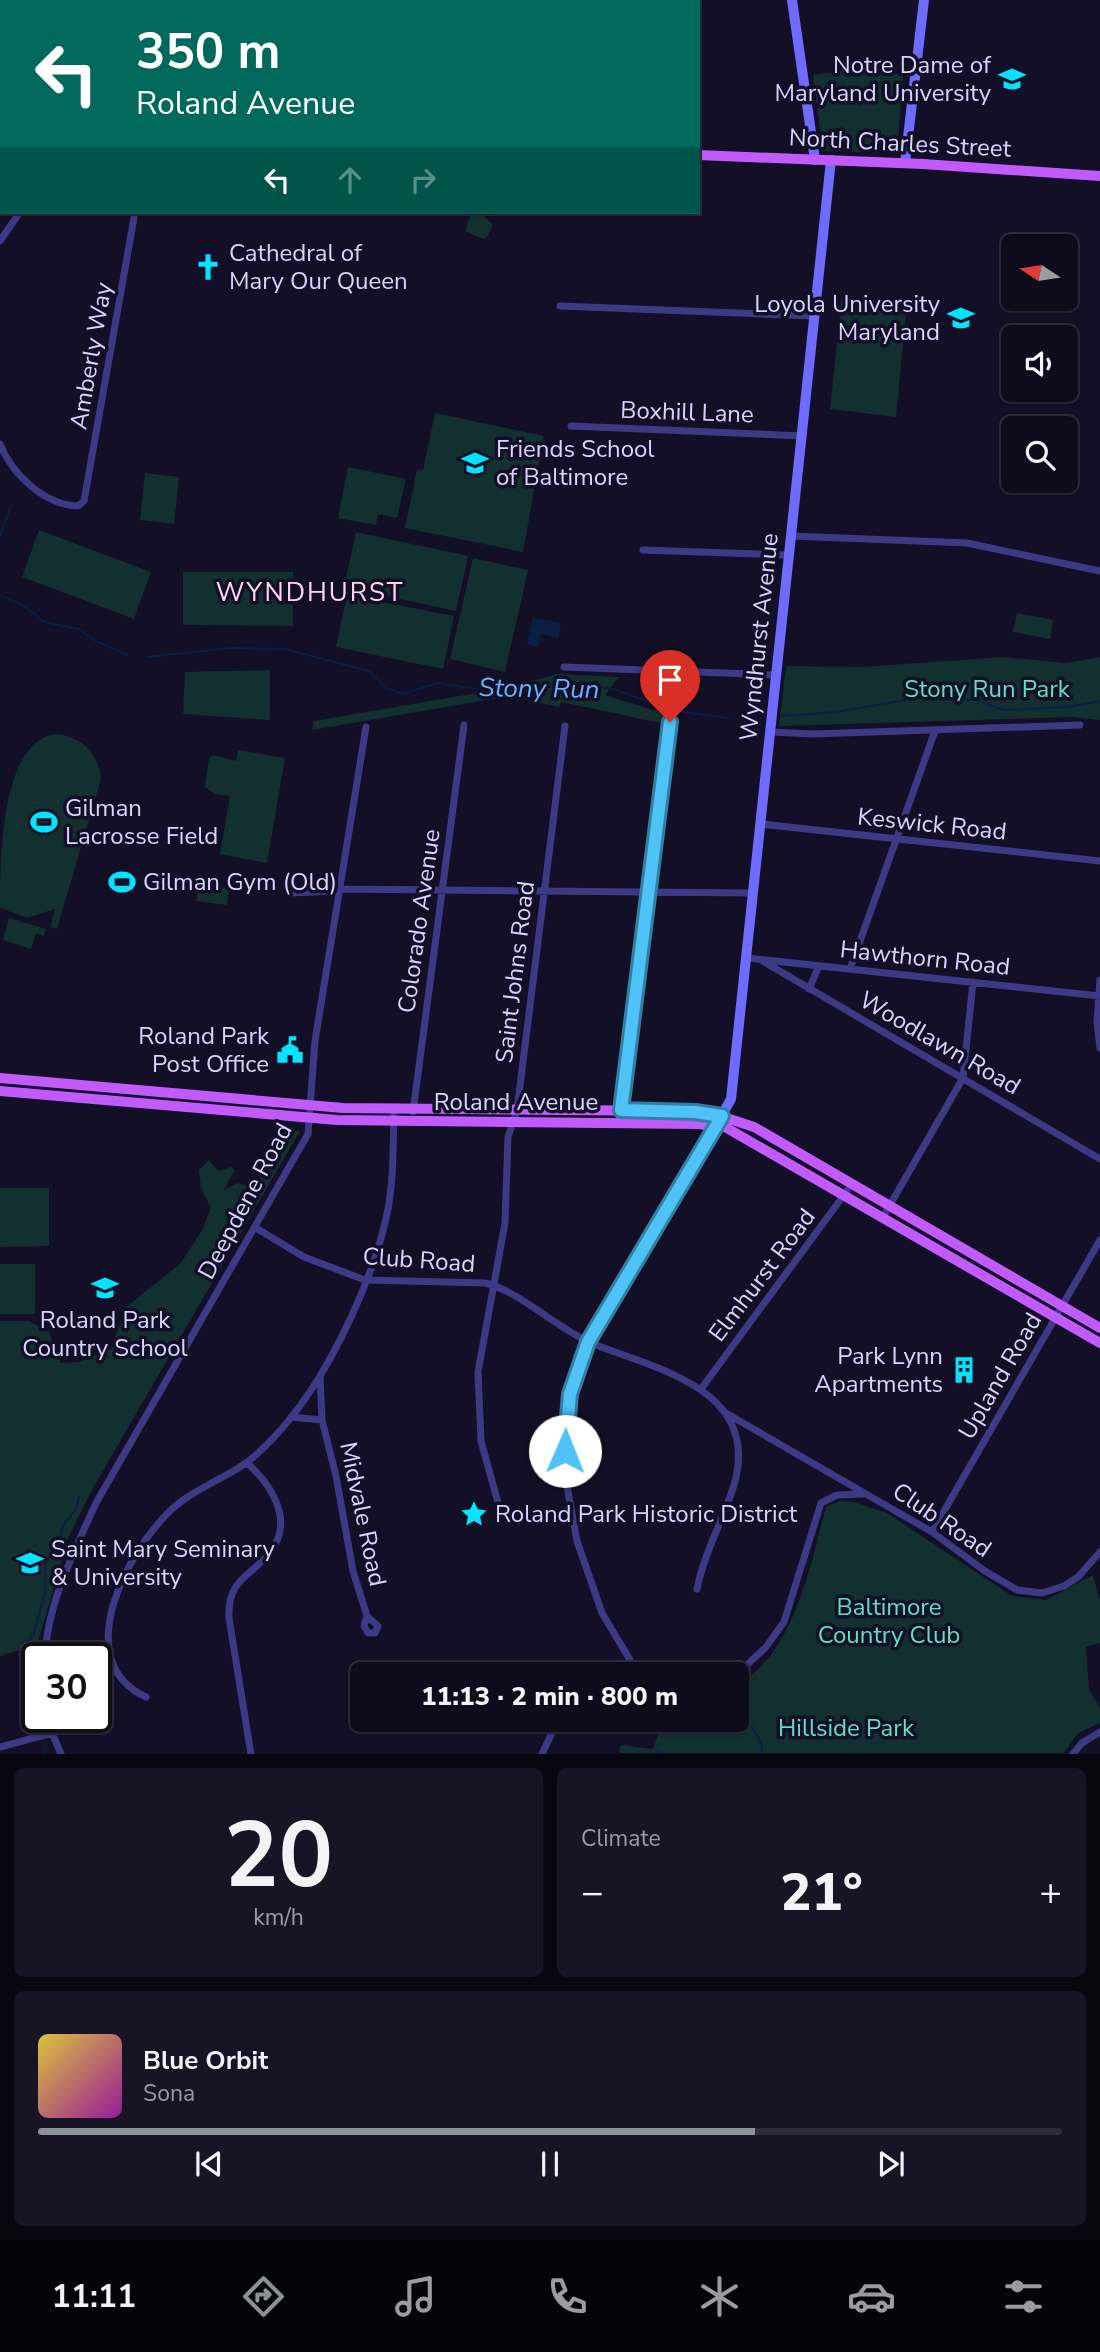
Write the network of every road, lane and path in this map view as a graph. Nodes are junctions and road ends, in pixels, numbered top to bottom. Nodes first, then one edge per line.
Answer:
1 (792, 0) edge
2 (924, 0) edge
3 (700, 155) edge
4 (815, 160) junction
5 (831, 160) junction
6 (905, 163) junction
7 (1100, 176) edge
8 (19, 214) edge
9 (135, 214) edge
10 (0, 241) edge
11 (560, 306) dead end
12 (815, 316) junction
13 (571, 426) dead end
14 (802, 436) junction
15 (0, 444) edge
16 (791, 536) junction
17 (643, 550) dead end
18 (789, 555) junction
19 (1100, 571) edge
20 (564, 667) dead end
21 (776, 675) junction
22 (670, 722) dead end
23 (464, 724) dead end
24 (1080, 725) dead end
25 (565, 726) dead end
26 (366, 727) dead end
27 (935, 731) junction
28 (771, 732) junction
29 (761, 824) junction
30 (897, 840) junction
31 (1100, 861) edge
32 (339, 890) junction
33 (442, 890) junction
34 (545, 892) junction
35 (288, 893) dead end
36 (650, 893) junction
37 (754, 893) junction
38 (747, 958) junction
39 (761, 960) junction
40 (819, 966) junction
41 (850, 969) junction
42 (1100, 980) edge
43 (973, 982) junction
44 (809, 989) junction
45 (1099, 996) edge
46 (1100, 1048) edge
47 (0, 1078) edge
48 (963, 1078) junction
49 (0, 1091) edge
50 (309, 1105) junction
51 (394, 1109) junction
52 (413, 1109) junction
53 (517, 1110) junction
54 (621, 1110) junction
55 (309, 1118) junction
56 (719, 1120) junction
57 (394, 1122) junction
58 (413, 1122) junction
59 (511, 1122) junction
60 (619, 1123) junction
61 (1100, 1159) edge
62 (852, 1184) junction
63 (845, 1195) junction
64 (889, 1205) junction
65 (883, 1217) junction
66 (256, 1228) junction
67 (1100, 1240) edge
68 (365, 1280) junction
69 (493, 1284) junction
70 (1063, 1307) junction
71 (1056, 1318) junction
72 (1100, 1328) edge
73 (588, 1342) junction
74 (1100, 1343) edge
75 (320, 1376) junction
76 (701, 1389) junction
77 (724, 1412) junction
78 (291, 1417) junction
79 (322, 1420) junction
80 (752, 1430) junction
81 (737, 1444) junction
82 (247, 1463) junction
83 (842, 1480) junction
84 (866, 1494) junction
85 (837, 1495) junction
86 (500, 1510) dead end
87 (932, 1532) junction
88 (1099, 1554) edge
89 (697, 1589) dead end
90 (367, 1616) dead end
91 (47, 1642) edge
92 (631, 1662) edge
93 (749, 1664) edge
94 (146, 1697) dead end
95 (552, 1732) edge
96 (1100, 1732) edge
97 (52, 1733) joint
98 (2, 1748) edge
99 (61, 1754) edge
100 (251, 1754) edge
101 (542, 1754) edge
102 (1073, 1754) edge

1 - 4 street
2 - 6 street
3 - 4 main road, North Charles Street
4 - 5 main road, North Charles Street
5 - 6 main road, North Charles Street
5 - 12 street, Wyndhurst Avenue
6 - 7 main road, North Charles Street
8 - 10 street
9 - 15 street, Amberly Way
11 - 12 street
12 - 14 street, Wyndhurst Avenue
13 - 14 street, Boxhill Lane
14 - 16 street, Wyndhurst Avenue
16 - 18 street, Wyndhurst Avenue
16 - 19 street
17 - 18 street
18 - 21 street, Wyndhurst Avenue
20 - 21 street
21 - 28 street, Wyndhurst Avenue
22 - 36 street
23 - 33 street, Colorado Avenue
24 - 27 street
25 - 34 street, Saint Johns Road
26 - 32 street, Deepdene Road
27 - 28 street
27 - 30 street
28 - 29 street, Wyndhurst Avenue
29 - 30 street, Keswick Road
29 - 37 street, Wyndhurst Avenue
30 - 31 street, Keswick Road
30 - 41 street
32 - 33 street
32 - 35 street
32 - 50 street, Deepdene Road
33 - 34 street
33 - 52 street, Colorado Avenue
34 - 36 street
34 - 53 street, Saint Johns Road
36 - 37 street
36 - 54 street
37 - 38 street, Wyndhurst Avenue
38 - 39 street, Hawthorn Road
38 - 56 street, Wyndhurst Avenue
39 - 40 street, Hawthorn Road
39 - 44 street, Woodlawn Road
40 - 41 street, Hawthorn Road
40 - 44 street
41 - 43 street, Hawthorn Road
42 - 45 street
43 - 45 street, Hawthorn Road
43 - 48 street
44 - 48 street, Woodlawn Road
45 - 46 street
47 - 50 main road, Roland Avenue
48 - 61 street, Woodlawn Road
48 - 64 street
49 - 55 main road, Roland Avenue
50 - 51 main road, Roland Avenue
50 - 55 street, Deepdene Road
51 - 52 main road, Roland Avenue
51 - 57 street
52 - 53 main road, Roland Avenue
52 - 58 street, Colorado Avenue
53 - 54 main road, Roland Avenue
53 - 59 street, Saint Johns Road
54 - 56 main road, Roland Avenue
54 - 60 street
55 - 57 main road, Roland Avenue
55 - 66 street, Deepdene Road
56 - 60 main road, Roland Avenue
56 - 62 main road, Roland Avenue
56 - 63 main road, Roland Avenue
56 - 73 street
57 - 58 main road, Roland Avenue
57 - 68 street
58 - 59 main road, Roland Avenue
59 - 60 main road, Roland Avenue
59 - 69 street, Saint Johns Road
62 - 63 street, Elmhurst Road
62 - 64 main road, Roland Avenue
63 - 65 main road, Roland Avenue
63 - 76 street, Elmhurst Road
64 - 65 street
64 - 70 main road, Roland Avenue
65 - 71 main road, Roland Avenue
66 - 68 street, Club Road
66 - 91 street, Deepdene Road
67 - 70 street, Upland Road
68 - 69 street, Club Road
68 - 75 street
69 - 73 street, Club Road
69 - 86 street, Saint Johns Road
70 - 71 street, Upland Road
70 - 72 main road, Roland Avenue
71 - 74 main road, Roland Avenue
71 - 87 street, Upland Road
73 - 76 street, Club Road
73 - 92 street
75 - 78 street
75 - 79 street, Midvale Road
76 - 77 street, Club Road
77 - 80 street, Club Road
77 - 81 street, Club Road
78 - 79 street, Midvale Road
78 - 82 street
79 - 90 street, Midvale Road
80 - 81 street
80 - 83 street, Club Road
81 - 89 street
82 - 94 street
82 - 100 street
83 - 84 street, Club Road
83 - 85 street
84 - 85 street
84 - 87 street, Club Road
85 - 93 street
87 - 88 street, Club Road
95 - 101 street
96 - 102 street
97 - 98 street
97 - 99 street

